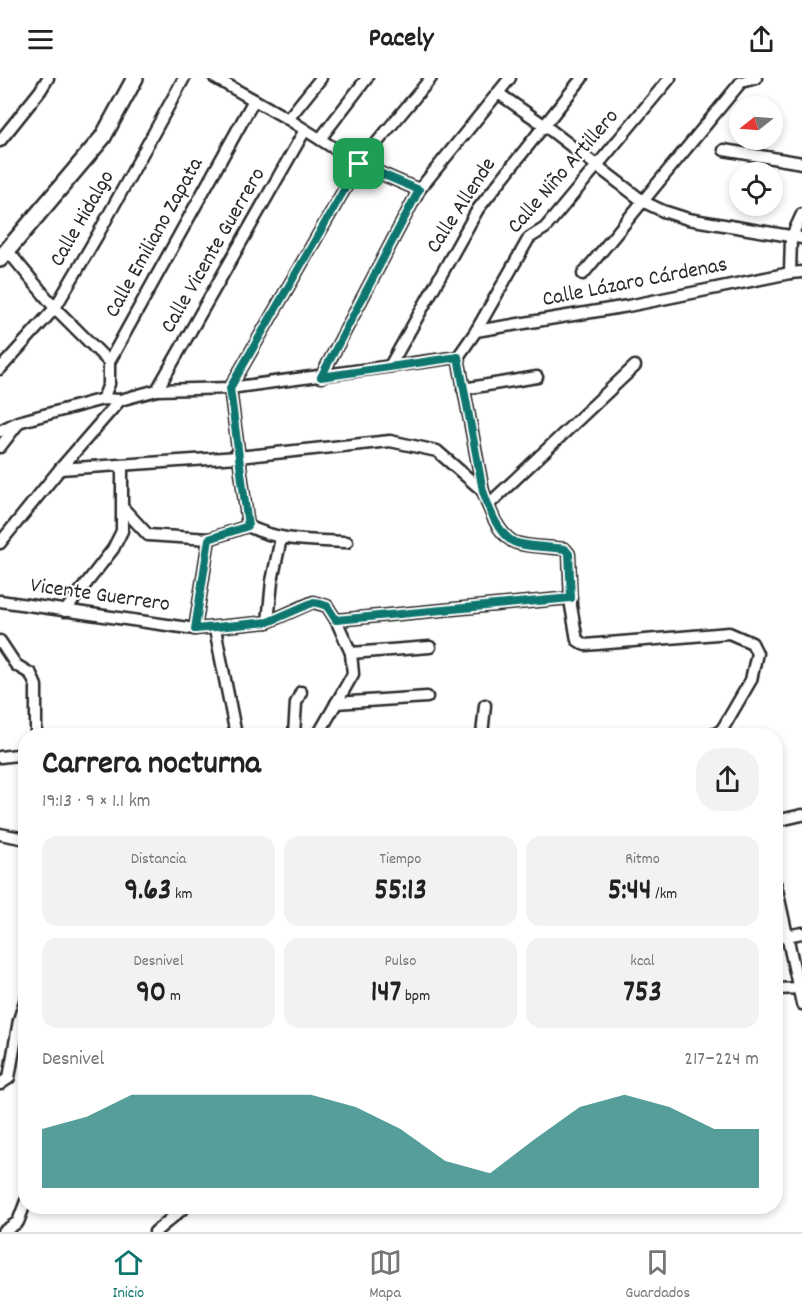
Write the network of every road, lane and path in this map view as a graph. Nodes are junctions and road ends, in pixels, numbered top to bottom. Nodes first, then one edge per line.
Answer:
1 (48, 78) edge
2 (135, 78) edge
3 (184, 78) edge
4 (215, 78) edge
5 (321, 78) edge
6 (367, 78) edge
7 (431, 78) edge
8 (510, 78) edge
9 (582, 78) edge
10 (670, 78) edge
11 (756, 78) edge
12 (740, 80) edge
13 (498, 93) junction
14 (254, 100) junction
15 (288, 119) junction
16 (544, 125) junction
17 (305, 130) junction
18 (320, 139) junction
19 (0, 141) edge
20 (724, 150) dead end
21 (802, 162) edge
22 (359, 164) junction
23 (598, 167) junction
24 (419, 190) junction
25 (644, 202) junction
26 (802, 214) edge
27 (797, 238) edge
28 (4, 254) edge
29 (802, 272) edge
30 (790, 273) junction
31 (583, 274) dead end
32 (55, 308) junction
33 (476, 332) junction
34 (458, 357) junction
35 (109, 362) junction
36 (390, 366) junction
37 (635, 366) dead end
38 (0, 369) edge
39 (321, 377) junction
40 (537, 377) dead end
41 (230, 388) junction
42 (463, 389) junction
43 (157, 390) junction
44 (104, 399) junction
45 (120, 400) junction
46 (18, 422) junction
47 (0, 431) edge
48 (0, 447) edge
49 (238, 457) junction
50 (122, 466) junction
51 (60, 469) junction
52 (483, 491) junction
53 (488, 505) junction
54 (123, 508) junction
55 (248, 526) junction
56 (281, 538) junction
57 (209, 539) junction
58 (347, 542) dead end
59 (0, 543) edge
60 (571, 598) junction
61 (0, 601) edge
62 (65, 611) junction
63 (336, 620) junction
64 (268, 622) junction
65 (195, 629) junction
66 (215, 629) junction
67 (1, 644) edge
68 (430, 647) dead end
69 (351, 653) junction
70 (301, 692) dead end
71 (427, 697) dead end
72 (336, 703) junction
73 (485, 705) dead end
74 (36, 728) edge
75 (235, 728) edge
76 (294, 728) edge
77 (322, 728) edge
78 (483, 728) edge
79 (723, 728) edge
80 (18, 755) edge
81 (0, 757) edge
82 (802, 815) edge
83 (783, 819) edge
84 (0, 834) edge
85 (18, 837) edge
86 (783, 917) edge
87 (802, 933) edge
88 (787, 936) junction
89 (783, 937) edge
90 (783, 989) edge
91 (801, 989) edge
92 (802, 1004) edge
93 (18, 1026) edge
94 (0, 1083) edge
95 (21, 1214) edge
96 (176, 1214) edge
97 (3, 1232) edge
98 (155, 1232) edge

1 - 19 street
2 - 28 main road
3 - 32 street, Calle Hidalgo
4 - 14 street
5 - 15 street
6 - 18 street
7 - 22 street
8 - 13 street
9 - 16 street, Calle Allende
10 - 23 street, Calle Niño Artillero
11 - 12 street
12 - 25 street
13 - 16 street
13 - 24 street
14 - 15 street
14 - 35 street, Calle Emiliano Zapata
15 - 17 street
16 - 23 street
16 - 36 street, Calle Allende
17 - 18 street
17 - 43 street, Calle Vicente Guerrero
18 - 22 street
20 - 21 street
22 - 24 street
22 - 41 street
23 - 25 street
23 - 33 street, Calle Niño Artillero
24 - 39 street
25 - 27 street
25 - 31 street
26 - 27 street
27 - 30 street
28 - 32 street
29 - 30 street, Calle Lázaro Cárdenas
30 - 33 street, Calle Lázaro Cárdenas
32 - 35 street
32 - 38 street, Calle Hidalgo
33 - 34 street, Calle Niño Artillero
34 - 36 street
34 - 42 street
35 - 44 street, Calle Emiliano Zapata
36 - 39 street
37 - 53 street
39 - 41 street
40 - 42 street
41 - 43 street
41 - 49 street
42 - 52 street
43 - 45 street
44 - 45 street
44 - 46 street
45 - 51 street
46 - 47 street
46 - 48 street
49 - 50 street
49 - 52 street
49 - 55 street
50 - 51 street
50 - 54 street
51 - 59 street
52 - 53 street
53 - 60 street
54 - 57 street
54 - 62 street
55 - 56 street
55 - 57 street
56 - 58 street
56 - 64 street
57 - 65 street
60 - 63 street
60 - 79 street
61 - 62 street, Vicente Guerrero
62 - 65 street, Vicente Guerrero
63 - 64 street, Vicente Guerrero
63 - 69 street
64 - 66 street, Vicente Guerrero
65 - 66 street, Vicente Guerrero
66 - 75 street
67 - 74 street
68 - 69 street
69 - 72 street
70 - 76 street
71 - 72 street
72 - 77 street
73 - 78 street
80 - 81 street
82 - 83 street
84 - 85 street
86 - 88 street
87 - 88 street
88 - 89 street
88 - 91 street
90 - 91 street
91 - 92 street
93 - 94 street
95 - 97 street
96 - 98 street

